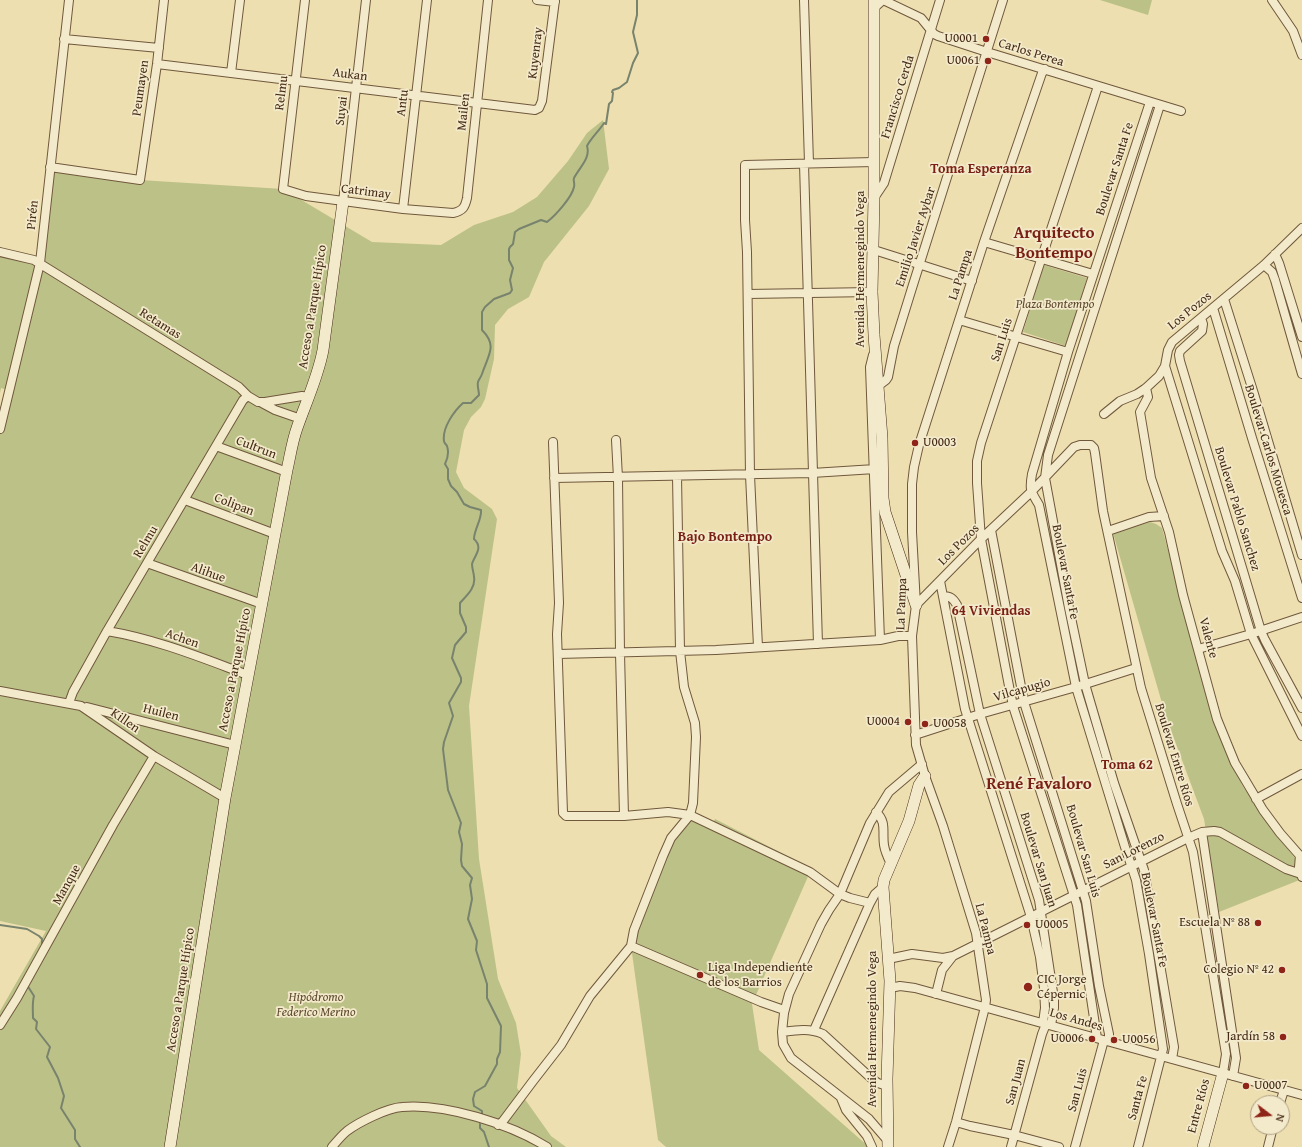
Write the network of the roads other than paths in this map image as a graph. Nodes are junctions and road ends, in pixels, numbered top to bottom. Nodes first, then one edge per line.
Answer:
1 (69, 0) edge
2 (164, 0) edge
3 (240, 0) edge
4 (305, 0) edge
5 (366, 0) edge
6 (427, 0) edge
7 (488, 0) edge
8 (537, 0) edge
9 (804, 0) edge
10 (940, 0) edge
11 (1003, 0) edge
12 (1272, 0) edge
13 (555, 1) edge
14 (874, 4) edge
15 (931, 29) junction
16 (64, 39) junction
17 (159, 48) junction
18 (987, 52) junction
19 (1302, 55) edge
20 (157, 64) junction
21 (1045, 69) junction
22 (231, 73) junction
23 (296, 81) junction
24 (1098, 86) junction
25 (356, 88) junction
26 (416, 95) junction
27 (1150, 102) junction
28 (477, 104) junction
29 (1160, 105) junction
30 (539, 108) joint
31 (1181, 111) dead end
32 (874, 162) junction
33 (807, 164) junction
34 (50, 167) junction
35 (283, 189) joint
36 (874, 198) junction
37 (343, 202) junction
38 (403, 209) junction
39 (446, 212) joint
40 (1302, 228) edge
41 (984, 242) junction
42 (874, 250) junction
43 (0, 252) edge
44 (1275, 254) junction
45 (1042, 259) junction
46 (40, 263) junction
47 (920, 264) junction
48 (1264, 265) junction
49 (1093, 274) junction
50 (972, 281) junction
51 (872, 292) junction
52 (748, 294) junction
53 (808, 294) junction
54 (1224, 299) junction
55 (1213, 308) junction
56 (1201, 318) junction
57 (959, 320) junction
58 (1015, 337) junction
59 (1302, 337) edge
60 (875, 348) junction
61 (1068, 352) junction
62 (1165, 366) junction
63 (1302, 374) edge
64 (878, 386) junction
65 (1146, 388) junction
66 (248, 396) junction
67 (309, 397) junction
68 (261, 402) junction
69 (1104, 414) dead end
70 (301, 419) junction
71 (0, 429) edge
72 (616, 440) dead end
73 (553, 442) dead end
74 (1091, 444) joint
75 (216, 446) junction
76 (879, 468) junction
77 (287, 472) junction
78 (812, 473) junction
79 (750, 475) junction
80 (677, 476) junction
81 (554, 478) junction
82 (618, 478) junction
83 (1045, 478) junction
84 (1031, 492) junction
85 (185, 500) junction
86 (1164, 516) junction
87 (991, 530) junction
88 (1108, 530) junction
89 (275, 534) junction
90 (981, 538) junction
91 (1302, 555) edge
92 (147, 564) junction
93 (940, 581) junction
94 (943, 596) junction
95 (1302, 598) edge
96 (262, 604) junction
97 (916, 605) junction
98 (1302, 617) edge
99 (1262, 630) junction
100 (107, 631) junction
101 (1251, 634) junction
102 (912, 636) junction
103 (880, 640) junction
104 (818, 644) junction
105 (758, 647) junction
106 (1198, 649) junction
107 (680, 651) junction
108 (620, 653) junction
109 (558, 654) junction
110 (1136, 668) junction
111 (248, 675) junction
112 (1085, 684) junction
113 (1076, 687) junction
114 (0, 692) edge
115 (1024, 702) junction
116 (69, 703) junction
117 (81, 706) junction
118 (1013, 706) junction
119 (1302, 708) edge
120 (980, 714) junction
121 (968, 719) junction
122 (915, 735) junction
123 (1302, 736) edge
124 (236, 745) junction
125 (154, 756) junction
126 (922, 764) junction
127 (1302, 774) edge
128 (925, 776) junction
129 (225, 798) junction
130 (1256, 799) junction
131 (876, 812) junction
132 (690, 815) junction
133 (624, 816) junction
134 (1202, 832) junction
135 (1188, 838) junction
136 (1301, 856) edge
137 (1140, 860) junction
138 (891, 864) junction
139 (1131, 866) junction
140 (1302, 875) edge
141 (883, 887) junction
142 (1083, 890) junction
143 (840, 894) junction
144 (1074, 896) junction
145 (870, 903) junction
146 (1042, 912) junction
147 (1031, 917) junction
148 (978, 945) junction
149 (631, 946) junction
150 (953, 956) junction
151 (888, 959) junction
152 (890, 988) junction
153 (936, 994) junction
154 (985, 1007) junction
155 (784, 1010) junction
156 (1047, 1024) junction
157 (0, 1026) edge
158 (814, 1030) junction
159 (782, 1032) junction
160 (1103, 1040) junction
161 (1162, 1056) junction
162 (1172, 1059) junction
163 (1228, 1074) junction
164 (887, 1086) junction
165 (1284, 1090) junction
166 (1282, 1095) edge
167 (1302, 1095) edge
168 (839, 1096) junction
169 (956, 1122) junction
170 (498, 1125) junction
171 (1014, 1135) junction
172 (1271, 1135) edge
173 (888, 1144) edge
174 (170, 1147) edge
175 (332, 1147) edge
176 (547, 1147) edge
177 (872, 1147) edge
178 (948, 1147) edge
179 (1011, 1147) edge
180 (1059, 1147) edge
181 (1075, 1147) edge
182 (1138, 1147) edge
183 (1203, 1147) edge
184 (1268, 1147) edge

1 - 16 street, Pirén
2 - 17 street, Peumayen
3 - 22 street
4 - 23 street, Relmu
5 - 25 street, Suyai
6 - 26 street, Antu
7 - 28 street, Mailen
8 - 13 street
9 - 33 street
10 - 15 street, Francisco Cerda
11 - 18 street, Emilio Javier Aybar
12 - 19 street
13 - 30 street, Kuyenray
14 - 15 street, Carlos Perea
14 - 32 street, Avenida Hermenegindo Vega
15 - 18 street, Carlos Perea
15 - 36 street, Francisco Cerda
16 - 17 street
16 - 34 street, Pirén
17 - 20 street, Peumayen
18 - 21 street, Carlos Perea
18 - 47 street, Emilio Javier Aybar
20 - 22 street, Aukan
20 - 34 street, Peumayen
21 - 24 street, Carlos Perea
21 - 41 street, La Pampa
22 - 23 street, Aukan
23 - 25 street, Aukan
23 - 35 street, Relmu
24 - 27 street, Carlos Perea
24 - 45 street, San Luis
25 - 26 street, Aukan
25 - 37 street, Suyai
26 - 28 street, Aukan
26 - 38 street, Antu
27 - 29 street, Carlos Perea
27 - 49 street, Boulevar Santa Fe
28 - 30 street, Aukan
28 - 39 street, Mailen
29 - 31 street, Carlos Perea
29 - 83 street, Boulevar Santa Fe
32 - 33 street
32 - 36 street, Avenida Hermenegindo Vega
33 - 52 street
33 - 53 street
34 - 46 street, Pirén
35 - 37 street, Catrimay
36 - 42 street, Avenida Hermenegindo Vega
37 - 38 street, Catrimay
37 - 67 street, Acceso a Parque Hípico
38 - 39 street, Catrimay
40 - 44 street, Los Pozos
41 - 45 street
41 - 50 street, La Pampa
42 - 47 street
42 - 51 street, Avenida Hermenegindo Vega
43 - 46 street, Retamas
44 - 48 street, Los Pozos
44 - 59 street
45 - 49 street
45 - 58 street, San Luis
46 - 66 street, Retamas
46 - 71 street, Pirén
47 - 50 street
47 - 64 street, Emilio Javier Aybar
48 - 54 street, Los Pozos
48 - 63 street
49 - 61 street, Boulevar Santa Fe
50 - 57 street, La Pampa
51 - 53 street
51 - 60 street, Avenida Hermenegindo Vega
52 - 53 street
52 - 79 street
53 - 78 street
54 - 55 street, Los Pozos
54 - 91 street, Boulevar Carlos Mouesca
55 - 56 street, Los Pozos
55 - 95 street, Boulevar Carlos Mouesca
56 - 62 street, Los Pozos
56 - 99 street, Boulevar Pablo Sanchez
57 - 58 street
57 - 97 street, La Pampa
58 - 61 street
58 - 90 street, San Luis
60 - 64 street, Avenida Hermenegindo Vega
60 - 76 street
61 - 84 street, Boulevar Santa Fe
62 - 65 street, Los Pozos
62 - 101 street, Boulevar Pablo Sanchez
64 - 76 street, Avenida Hermenegindo Vega
65 - 69 street, Los Pozos
65 - 86 street, Valente
66 - 68 street, Retamas
66 - 75 street, Relmu
67 - 68 street
67 - 70 street, Acceso a Parque Hípico
68 - 70 street, Retamas
70 - 77 street, Acceso a Parque Hípico
72 - 82 street
73 - 81 street
74 - 83 street, Los Pozos
74 - 88 street, Boulevar Entre Ríos
75 - 77 street, Cultrun
75 - 85 street, Relmu
76 - 78 street
76 - 97 street, Avenida Hermenegindo Vega
76 - 103 street
77 - 89 street, Acceso a Parque Hípico
78 - 79 street
78 - 104 street
79 - 80 street
79 - 105 street
80 - 82 street
80 - 107 street
81 - 82 street
81 - 109 street
82 - 108 street
83 - 84 street, Los Pozos
83 - 112 street, Boulevar Santa Fe
84 - 87 street, Los Pozos
84 - 113 street, Boulevar Santa Fe
85 - 89 street, Colipan
85 - 92 street, Relmu
86 - 88 street
86 - 106 street, Valente
87 - 90 street, Los Pozos
87 - 115 street, Boulevar San Luis
88 - 110 street, Boulevar Entre Ríos
89 - 96 street, Acceso a Parque Hípico
90 - 93 street, Los Pozos
90 - 118 street, Boulevar San Luis
92 - 96 street, Alihue
92 - 100 street, Relmu
93 - 94 street, Boulevar San Juan
93 - 97 street, Los Pozos
94 - 120 street, Boulevar San Juan
94 - 121 street, Boulevar San Juan
96 - 111 street, Acceso a Parque Hípico
97 - 102 street, La Pampa
98 - 99 street
99 - 101 street
99 - 119 street, Boulevar Pablo Sanchez
100 - 111 street, Achen
100 - 116 street, Relmu
101 - 106 street
101 - 123 street, Boulevar Pablo Sanchez
102 - 103 street
102 - 122 street, La Pampa
103 - 104 street
104 - 105 street
105 - 107 street
106 - 130 street, Valente
107 - 108 street
107 - 132 street
108 - 109 street
108 - 133 street
109 - 133 street
110 - 112 street, Vilcapugio
110 - 135 street, Boulevar Entre Ríos
111 - 124 street, Acceso a Parque Hípico
112 - 113 street, Vilcapugio
112 - 137 street, Boulevar Santa Fe
113 - 115 street, Vilcapugio
113 - 139 street, Boulevar Santa Fe
114 - 116 street, Killen
115 - 118 street, Vilcapugio
115 - 142 street, Boulevar San Luis
116 - 117 street, Killen
117 - 124 street, Huilen
117 - 125 street, Killen
118 - 120 street, Vilcapugio
118 - 144 street, Boulevar San Luis
120 - 121 street, Vilcapugio
120 - 146 street, Boulevar San Juan
121 - 122 street, Vilcapugio
121 - 147 street, Boulevar San Juan
122 - 126 street, La Pampa
124 - 129 street, Acceso a Parque Hípico
125 - 129 street, Killen
125 - 157 street, Manque
126 - 128 street, La Pampa
126 - 131 street
127 - 130 street
128 - 138 street, Avenida Hermenegindo Vega
128 - 148 street, La Pampa
129 - 174 street, Acceso a Parque Hípico
130 - 136 street, Valente
131 - 138 street
131 - 143 street
132 - 133 street
132 - 143 street
132 - 149 street
134 - 135 street, San Lorenzo
134 - 140 street, San Lorenzo
134 - 163 street
135 - 137 street, San Lorenzo
135 - 163 street, Boulevar Entre Ríos
136 - 140 street, Valente
137 - 139 street, San Lorenzo
137 - 162 street, Boulevar Santa Fe
138 - 141 street, Avenida Hermenegindo Vega
139 - 142 street, San Lorenzo
139 - 161 street, Boulevar Santa Fe
141 - 145 street
141 - 151 street, Avenida Hermenegindo Vega
142 - 144 street, San Lorenzo
142 - 160 street, Boulevar San Luis
143 - 145 street
143 - 155 street
144 - 146 street, San Lorenzo
144 - 160 street, Boulevar San Luis
145 - 158 street
146 - 147 street, San Lorenzo
146 - 156 street, Boulevar San Juan
147 - 148 street, San Lorenzo
147 - 156 street, Boulevar San Juan
148 - 150 street, San Lorenzo
148 - 154 street, La Pampa
149 - 155 street
149 - 170 street
150 - 151 street, San Lorenzo
150 - 153 street
151 - 152 street, Avenida Hermenegindo Vega
152 - 153 street, Los Andes
152 - 164 street, Avenida Hermenegindo Vega
153 - 154 street, Los Andes
154 - 156 street, Los Andes
154 - 169 street, La Pampa
155 - 159 street
156 - 160 street, Los Andes
156 - 171 street, San Juan
158 - 159 street
158 - 164 street
159 - 168 street
160 - 161 street, Los Andes
160 - 181 street, San Luis
161 - 162 street, Los Andes
161 - 182 street, Santa Fe
162 - 163 street, Los Andes
163 - 165 street, Los Andes
163 - 183 street, Entre Ríos
164 - 173 street, Avenida Hermenegindo Vega
165 - 166 street
165 - 167 street, Los Andes
168 - 173 street
168 - 177 street
169 - 171 street
169 - 178 street, La Pampa
170 - 175 street
170 - 176 street
171 - 179 street, San Juan
171 - 180 street
172 - 184 street

